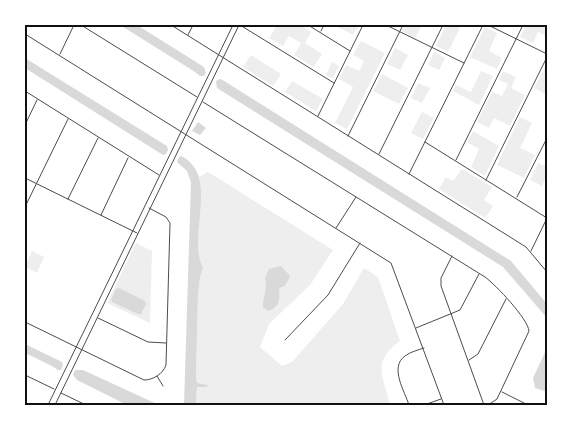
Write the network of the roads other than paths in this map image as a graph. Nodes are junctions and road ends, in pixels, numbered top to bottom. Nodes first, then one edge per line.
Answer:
1 (74, 25) edge
2 (81, 25) edge
3 (171, 25) edge
4 (193, 25) edge
5 (233, 25) edge
6 (240, 25) edge
7 (308, 25) edge
8 (324, 25) edge
9 (364, 25) edge
10 (386, 25) edge
11 (403, 25) edge
12 (443, 25) edge
13 (483, 25) edge
14 (488, 25) edge
15 (523, 25) edge
16 (320, 32) junction
17 (400, 32) junction
18 (25, 34) edge
19 (188, 36) junction
20 (516, 39) junction
21 (432, 48) junction
22 (350, 51) junction
23 (547, 54) edge
24 (59, 55) junction
25 (218, 55) junction
26 (223, 58) junction
27 (547, 58) edge
28 (464, 63) junction
29 (334, 83) junction
30 (25, 91) edge
31 (197, 98) junction
32 (38, 99) junction
33 (202, 101) junction
34 (318, 117) junction
35 (68, 118) junction
36 (25, 125) edge
37 (181, 131) junction
38 (186, 134) junction
39 (348, 136) junction
40 (99, 137) junction
41 (547, 138) edge
42 (425, 142) junction
43 (379, 155) junction
44 (129, 156) junction
45 (456, 160) junction
46 (409, 174) junction
47 (159, 175) junction
48 (25, 178) edge
49 (486, 180) junction
50 (36, 184) junction
51 (356, 197) junction
52 (517, 199) junction
53 (68, 200) junction
54 (25, 207) edge
55 (149, 208) junction
56 (100, 215) junction
57 (547, 218) edge
58 (336, 228) junction
59 (132, 231) junction
60 (137, 234) junction
61 (360, 243) junction
62 (530, 252) junction
63 (452, 256) junction
64 (547, 272) edge
65 (479, 274) junction
66 (506, 298) junction
67 (451, 315) junction
68 (97, 317) junction
69 (25, 322) edge
70 (416, 328) junction
71 (285, 340) dead end
72 (167, 343) junction
73 (76, 347) junction
74 (424, 348) junction
75 (82, 350) junction
76 (468, 361) junction
77 (25, 375) edge
78 (156, 376) junction
79 (163, 386) dead end
80 (55, 390) junction
81 (500, 391) junction
82 (61, 393) junction
83 (442, 399) junction
84 (48, 405) edge
85 (55, 405) edge
86 (86, 405) edge
87 (410, 405) edge
88 (424, 405) edge
89 (444, 405) edge
90 (484, 405) edge
91 (488, 405) edge
92 (528, 405) edge

1 - 24 street
2 - 31 street
3 - 19 street
4 - 19 street
5 - 25 street
6 - 26 street
6 - 29 street
7 - 16 street
8 - 16 street
9 - 22 street
10 - 17 street
11 - 17 street
12 - 21 street
13 - 28 street
14 - 20 street
15 - 20 street
16 - 22 street
17 - 21 street
17 - 39 street
18 - 24 street
19 - 25 street
20 - 23 street
20 - 45 street
21 - 28 street
21 - 43 street
22 - 29 street
24 - 37 street
25 - 26 street
25 - 31 street
26 - 33 street
26 - 34 street
27 - 49 street
28 - 42 street
29 - 34 street
30 - 32 street
31 - 37 street
32 - 35 street
32 - 36 street
33 - 38 street
33 - 51 street
34 - 39 street
35 - 40 street
35 - 50 street
37 - 38 street
37 - 47 street
38 - 55 street
38 - 58 street
39 - 43 street
40 - 44 street
40 - 53 street
41 - 52 street
42 - 45 street
42 - 46 street
43 - 46 street
44 - 47 street
44 - 56 street
45 - 49 street
46 - 62 street
47 - 59 street
48 - 50 street
49 - 52 street
50 - 53 street
50 - 54 street
51 - 58 street
51 - 63 street
52 - 57 street
53 - 56 street
55 - 60 street
55 - 72 street
56 - 59 street
57 - 62 street
58 - 61 street
59 - 60 street
59 - 73 street
60 - 68 street
61 - 70 street
61 - 71 street
62 - 64 street
63 - 65 street
63 - 67 street
65 - 66 street
65 - 67 street
66 - 76 street
66 - 81 street
67 - 70 street
67 - 76 street
68 - 72 street
68 - 75 street
69 - 73 street
70 - 74 street
72 - 78 street
73 - 75 street
73 - 80 street
74 - 83 street
74 - 87 street
75 - 78 street
75 - 82 street
76 - 90 street
77 - 80 street
78 - 79 street
80 - 84 street
81 - 91 street
81 - 92 street
82 - 85 street
82 - 86 street
83 - 88 street
83 - 89 street

